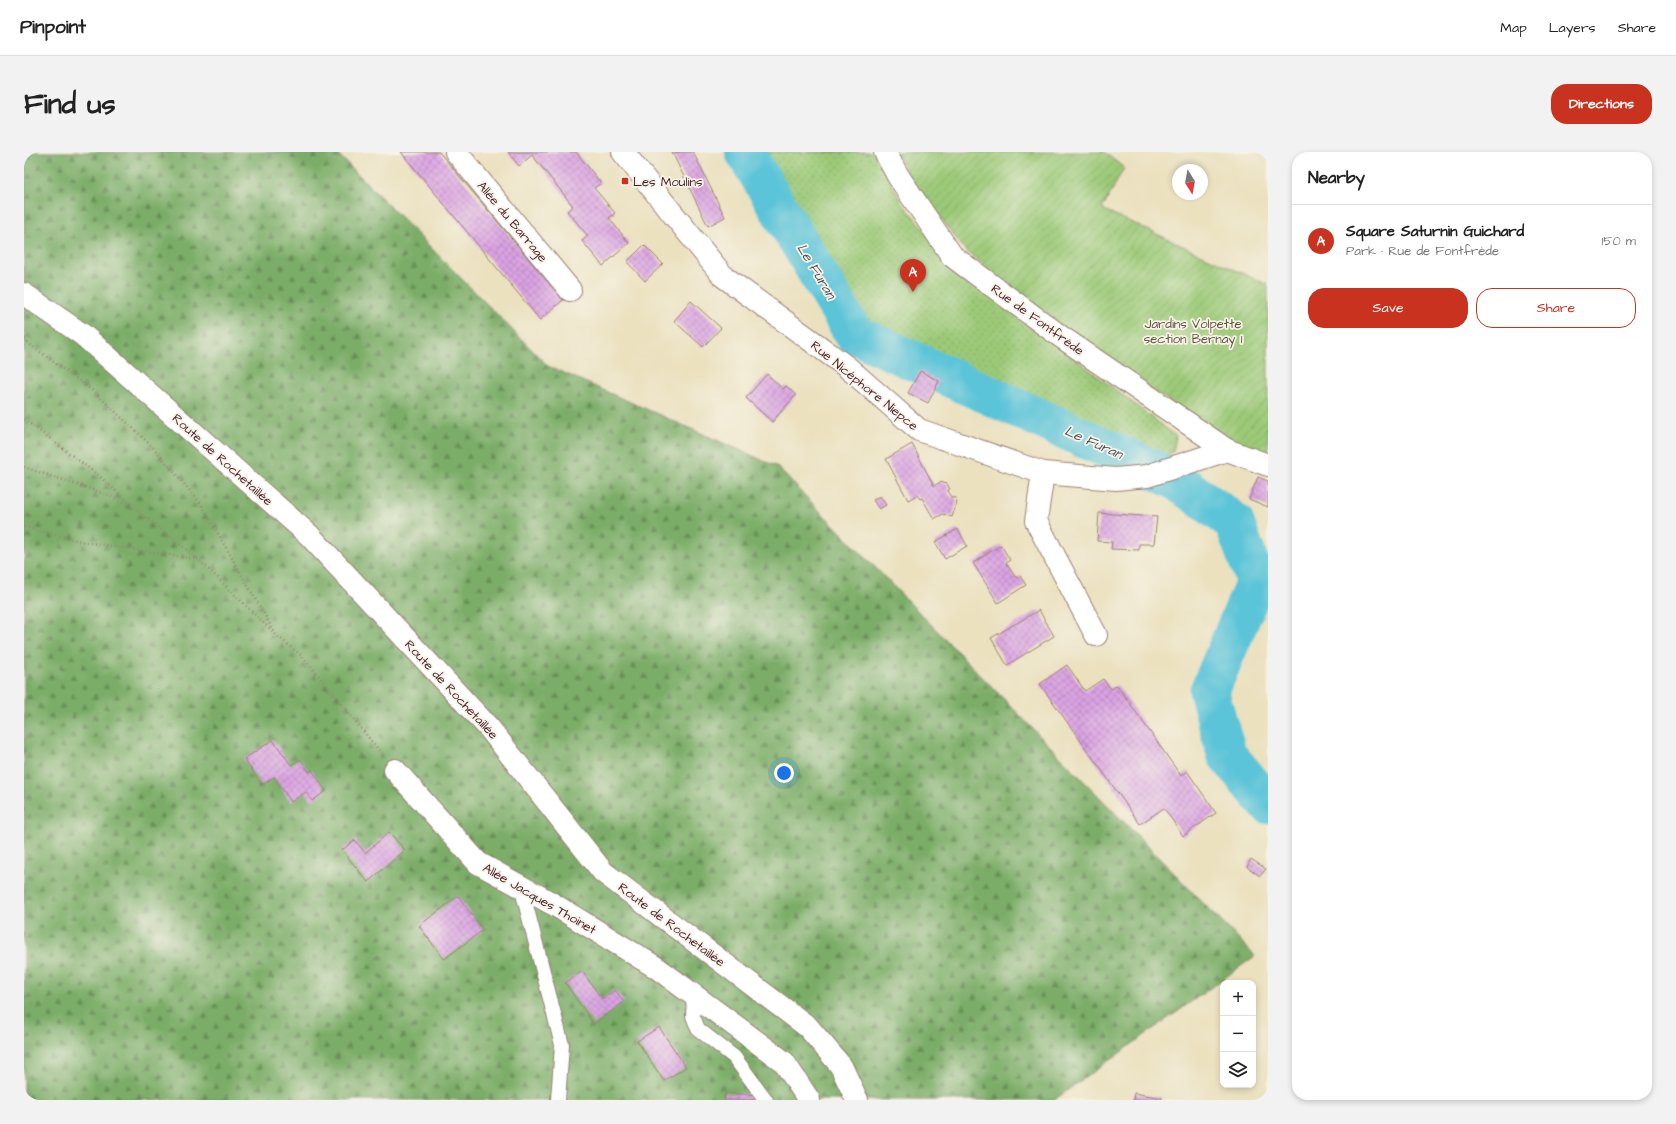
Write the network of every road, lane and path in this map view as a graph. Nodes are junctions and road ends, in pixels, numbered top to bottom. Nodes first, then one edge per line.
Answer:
1 (456, 152) edge
2 (623, 152) edge
3 (885, 152) edge
4 (570, 290) dead end
5 (24, 294) edge
6 (24, 340) edge
7 (24, 419) edge
8 (1226, 450) junction
9 (1268, 465) edge
10 (24, 467) edge
11 (1043, 473) junction
12 (136, 509) junction
13 (24, 527) edge
14 (198, 559) junction
15 (276, 635) junction
16 (1096, 635) dead end
17 (395, 770) joint
18 (521, 886) junction
19 (694, 996) junction
20 (558, 1100) edge
21 (766, 1100) edge
22 (809, 1100) edge
23 (857, 1100) edge

1 - 4 street, Allée du Barrage
2 - 11 street, Rue Nicéphore Niepce
3 - 8 street, Rue de Fontfrède
5 - 23 street, Route de Rochetaillée
6 - 15 path
7 - 12 path
8 - 9 street
8 - 11 street, Rue Nicéphore Niepce
10 - 12 path
11 - 16 street
12 - 14 path
13 - 14 path
14 - 15 path
15 - 17 path
17 - 18 street, Allée Jacques Thoinet
18 - 19 street, Allée Jacques Thoinet
18 - 20 lane
19 - 21 lane
19 - 22 street, Allée Jacques Thoinet

